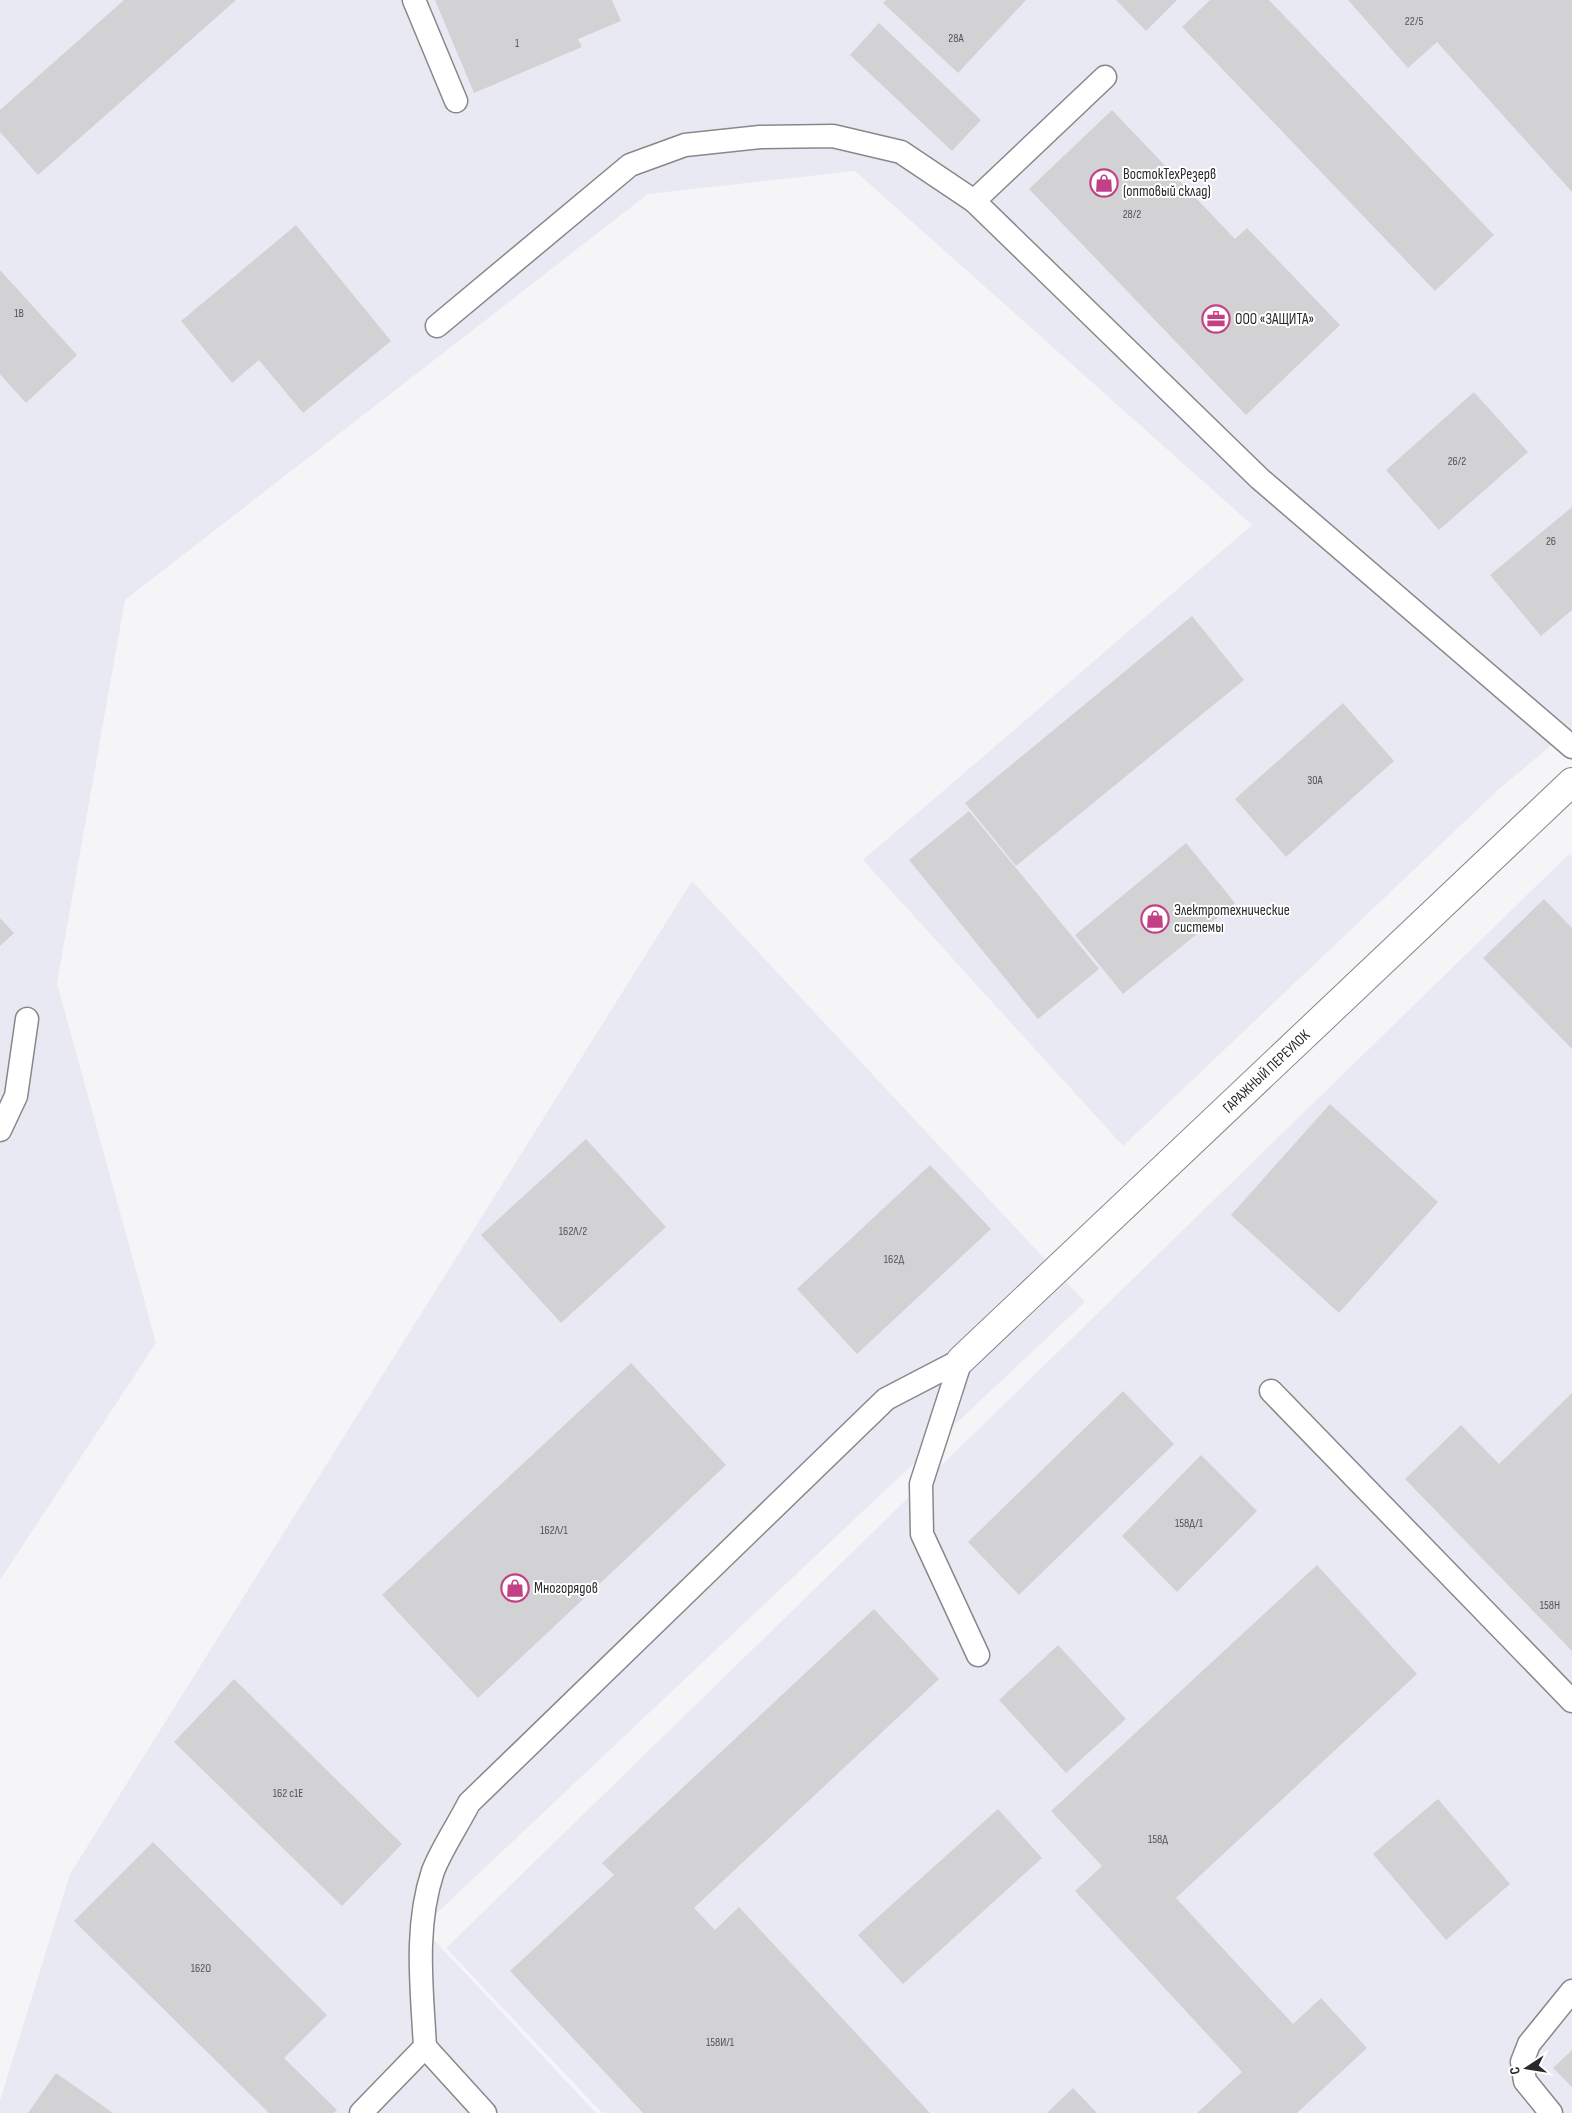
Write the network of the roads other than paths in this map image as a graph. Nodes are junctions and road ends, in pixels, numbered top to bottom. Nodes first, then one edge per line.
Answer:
1 (414, 0) edge
2 (1105, 77) dead end
3 (456, 102) dead end
4 (974, 202) junction
5 (437, 326) dead end
6 (1572, 747) edge
7 (1572, 782) edge
8 (27, 1019) dead end
9 (0, 1130) edge
10 (960, 1360) junction
11 (1271, 1391) dead end
12 (978, 1655) dead end
13 (1572, 1701) edge
14 (1572, 1991) edge
15 (425, 2047) junction
16 (361, 2113) edge
17 (485, 2113) edge
18 (1551, 2113) edge

1 - 3 lane
2 - 4 lane
4 - 5 lane
4 - 6 lane
7 - 10 street, ГАРАЖНЫЙ ПЕРЕУЛОК
8 - 9 lane
10 - 12 lane
10 - 15 lane
11 - 13 lane
14 - 18 lane
15 - 16 lane
15 - 17 lane

